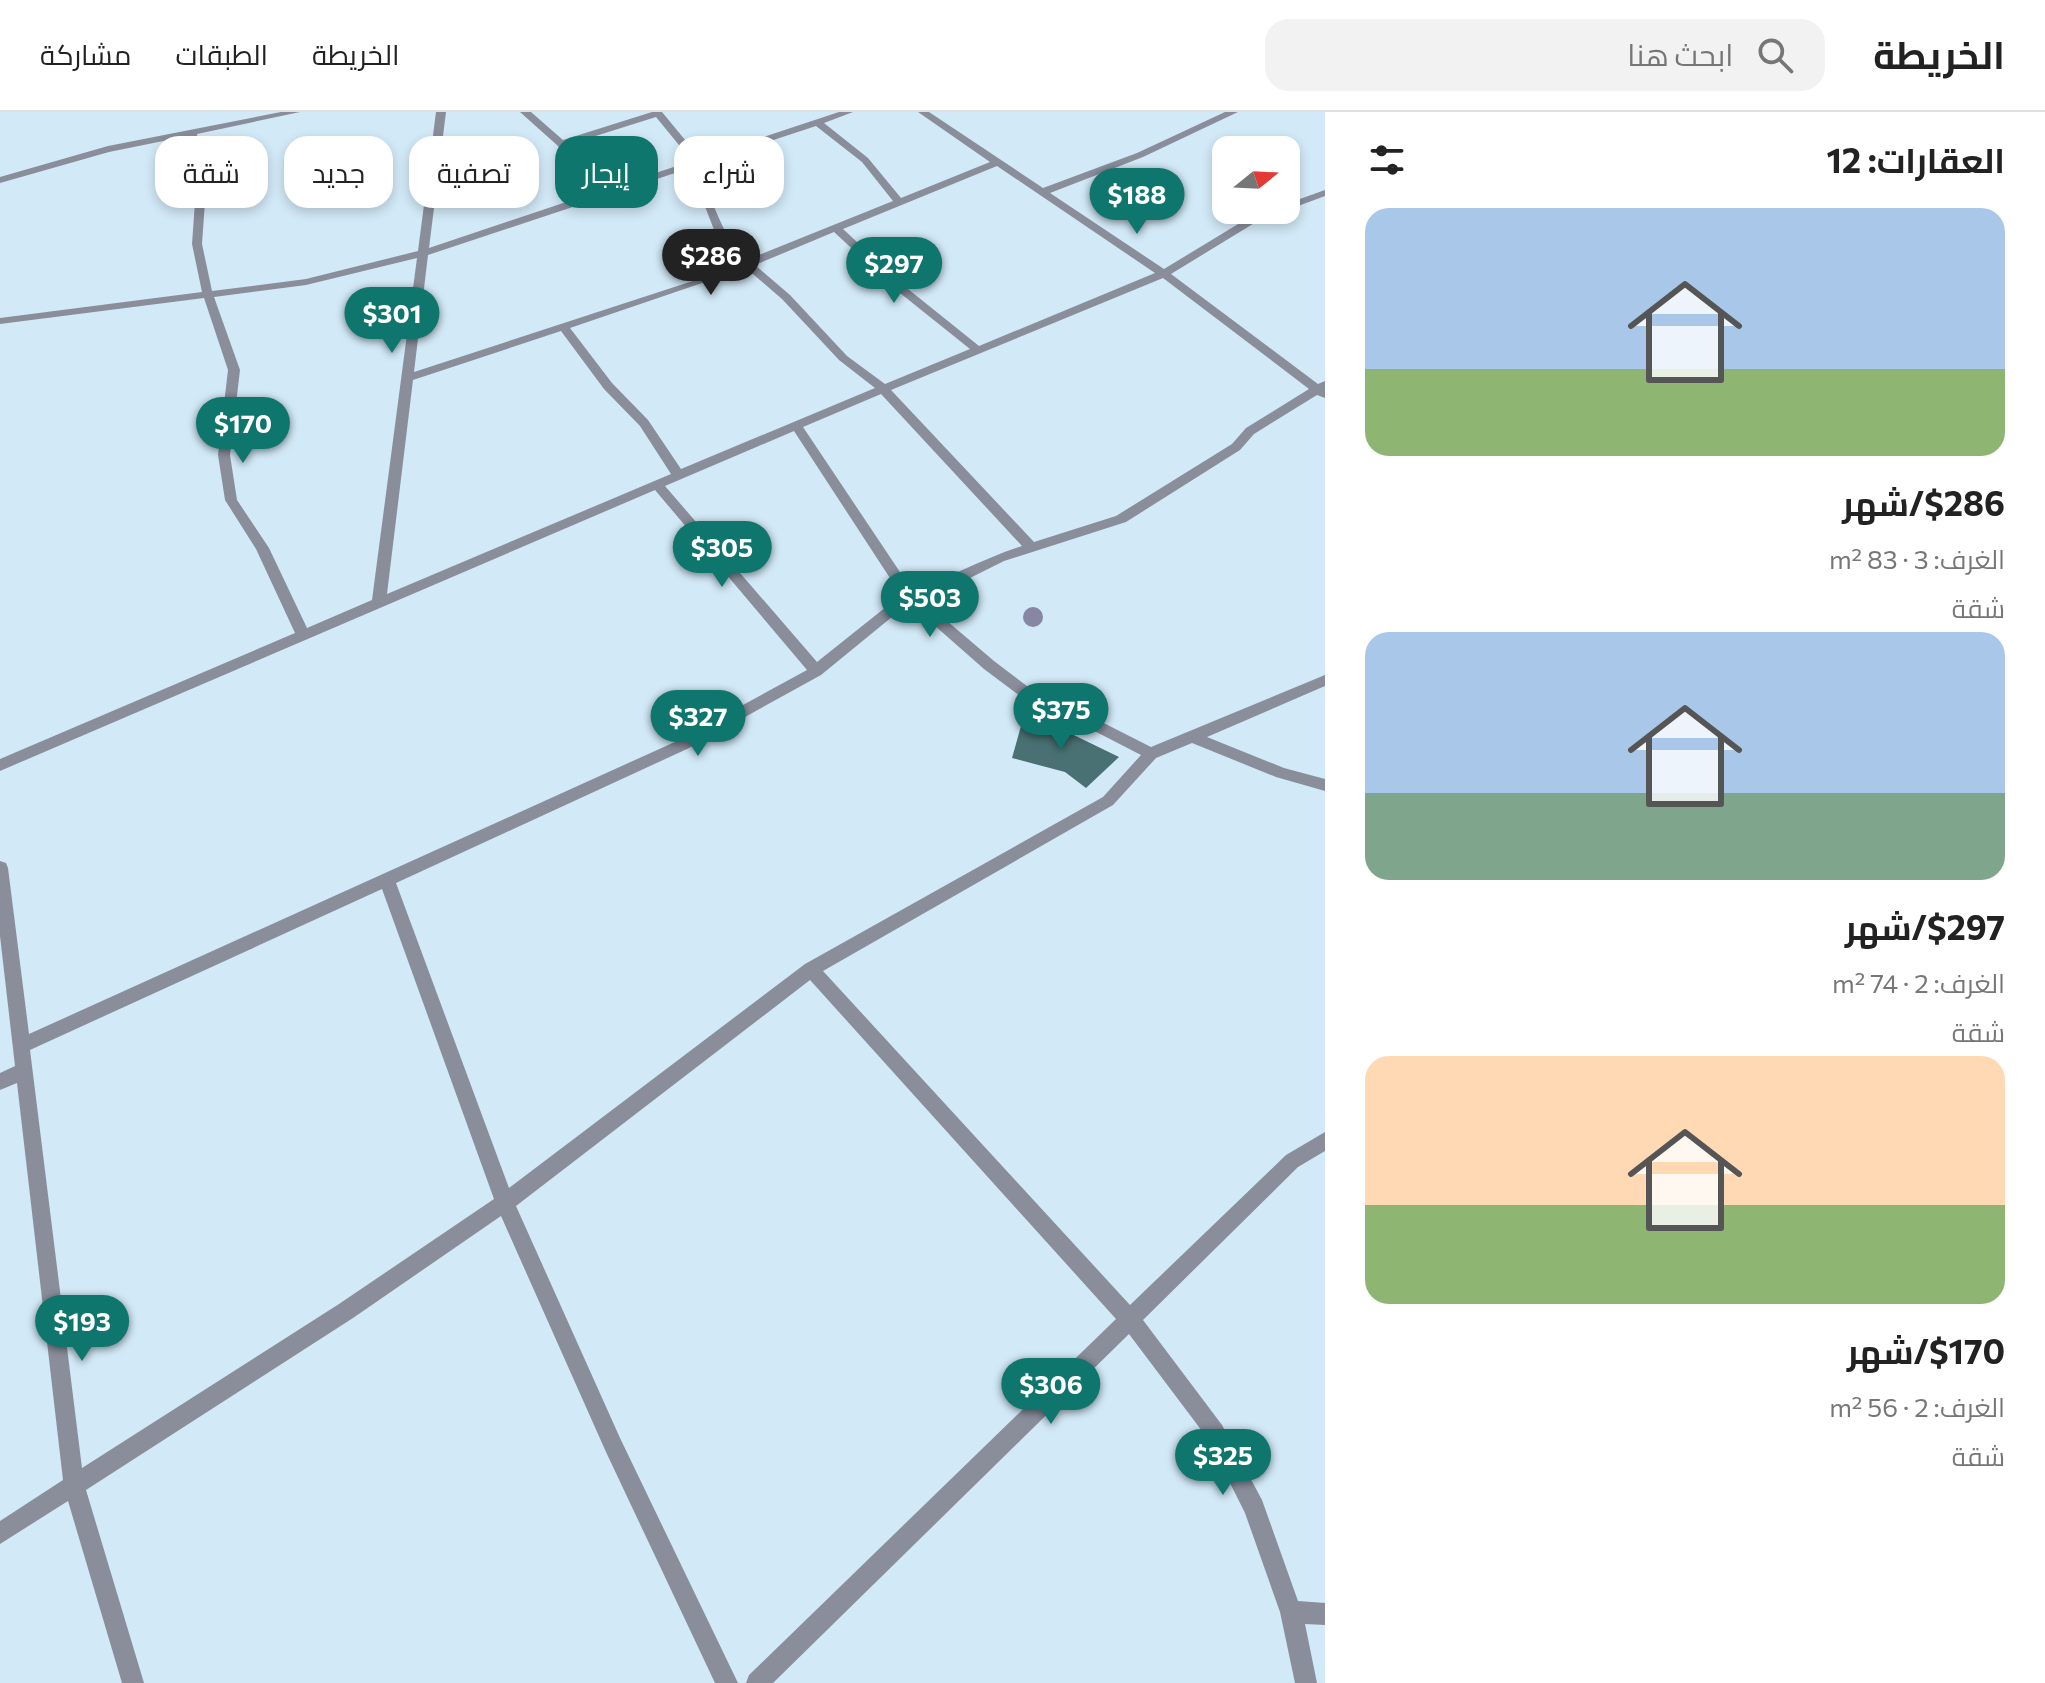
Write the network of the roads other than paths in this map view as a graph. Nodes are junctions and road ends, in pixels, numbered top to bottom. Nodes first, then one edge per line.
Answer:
1 (295, 112) edge
2 (441, 112) edge
3 (525, 112) edge
4 (658, 112) edge
5 (923, 112) edge
6 (1233, 112) edge
7 (839, 113) edge
8 (817, 122) junction
9 (192, 132) junction
10 (585, 136) edge
11 (677, 136) edge
12 (775, 136) edge
13 (555, 139) edge
14 (996, 163) junction
15 (0, 180) edge
16 (1040, 193) junction
17 (1325, 193) edge
18 (899, 202) junction
19 (1300, 202) edge
20 (557, 208) edge
21 (709, 208) edge
22 (1245, 224) edge
23 (836, 228) junction
24 (423, 253) junction
25 (747, 264) junction
26 (1163, 274) junction
27 (208, 295) junction
28 (0, 321) edge
29 (563, 327) junction
30 (978, 350) junction
31 (407, 378) junction
32 (883, 389) junction
33 (1322, 390) edge
34 (796, 425) junction
35 (678, 475) junction
36 (657, 484) junction
37 (1031, 547) junction
38 (909, 596) junction
39 (379, 602) junction
40 (303, 635) junction
41 (816, 671) junction
42 (1325, 680) edge
43 (1190, 736) junction
44 (1151, 754) junction
45 (0, 765) edge
46 (1325, 785) edge
47 (0, 868) edge
48 (387, 881) junction
49 (811, 969) junction
50 (21, 1046) junction
51 (25, 1070) junction
52 (0, 1082) edge
53 (1325, 1141) edge
54 (505, 1203) junction
55 (1129, 1318) junction
56 (74, 1485) junction
57 (0, 1533) edge
58 (1291, 1612) junction
59 (1325, 1614) edge
60 (762, 1681) edge
61 (133, 1683) edge
62 (727, 1683) edge
63 (1306, 1683) edge

1 - 9 street
2 - 24 street
3 - 13 street
4 - 10 street
4 - 11 street
5 - 14 street
6 - 16 street
7 - 8 street
8 - 12 street
8 - 18 street
9 - 15 street
9 - 27 street
14 - 16 street
14 - 18 street
16 - 26 street
17 - 19 street
18 - 23 street
20 - 24 street
21 - 25 street
22 - 26 street
23 - 25 street
23 - 30 street
24 - 27 street
24 - 31 street
25 - 29 street
25 - 32 street
26 - 30 street
26 - 33 street
27 - 28 street
27 - 40 street
29 - 31 street
29 - 35 street
30 - 32 street
31 - 39 street
32 - 34 street
32 - 37 street
33 - 37 street
34 - 35 street
34 - 38 street
35 - 36 street
36 - 39 street
36 - 41 street
37 - 38 street
38 - 41 street
38 - 44 street
39 - 40 street
40 - 45 street
41 - 48 street
42 - 43 street
43 - 44 street
43 - 46 street
44 - 49 street
47 - 50 street
48 - 50 street
48 - 54 street
49 - 54 street
49 - 55 street
50 - 51 street
51 - 52 street
51 - 56 street
53 - 55 street
54 - 56 street
54 - 62 street
55 - 58 street
55 - 60 street
56 - 57 street
56 - 61 street
58 - 59 street
58 - 63 street

